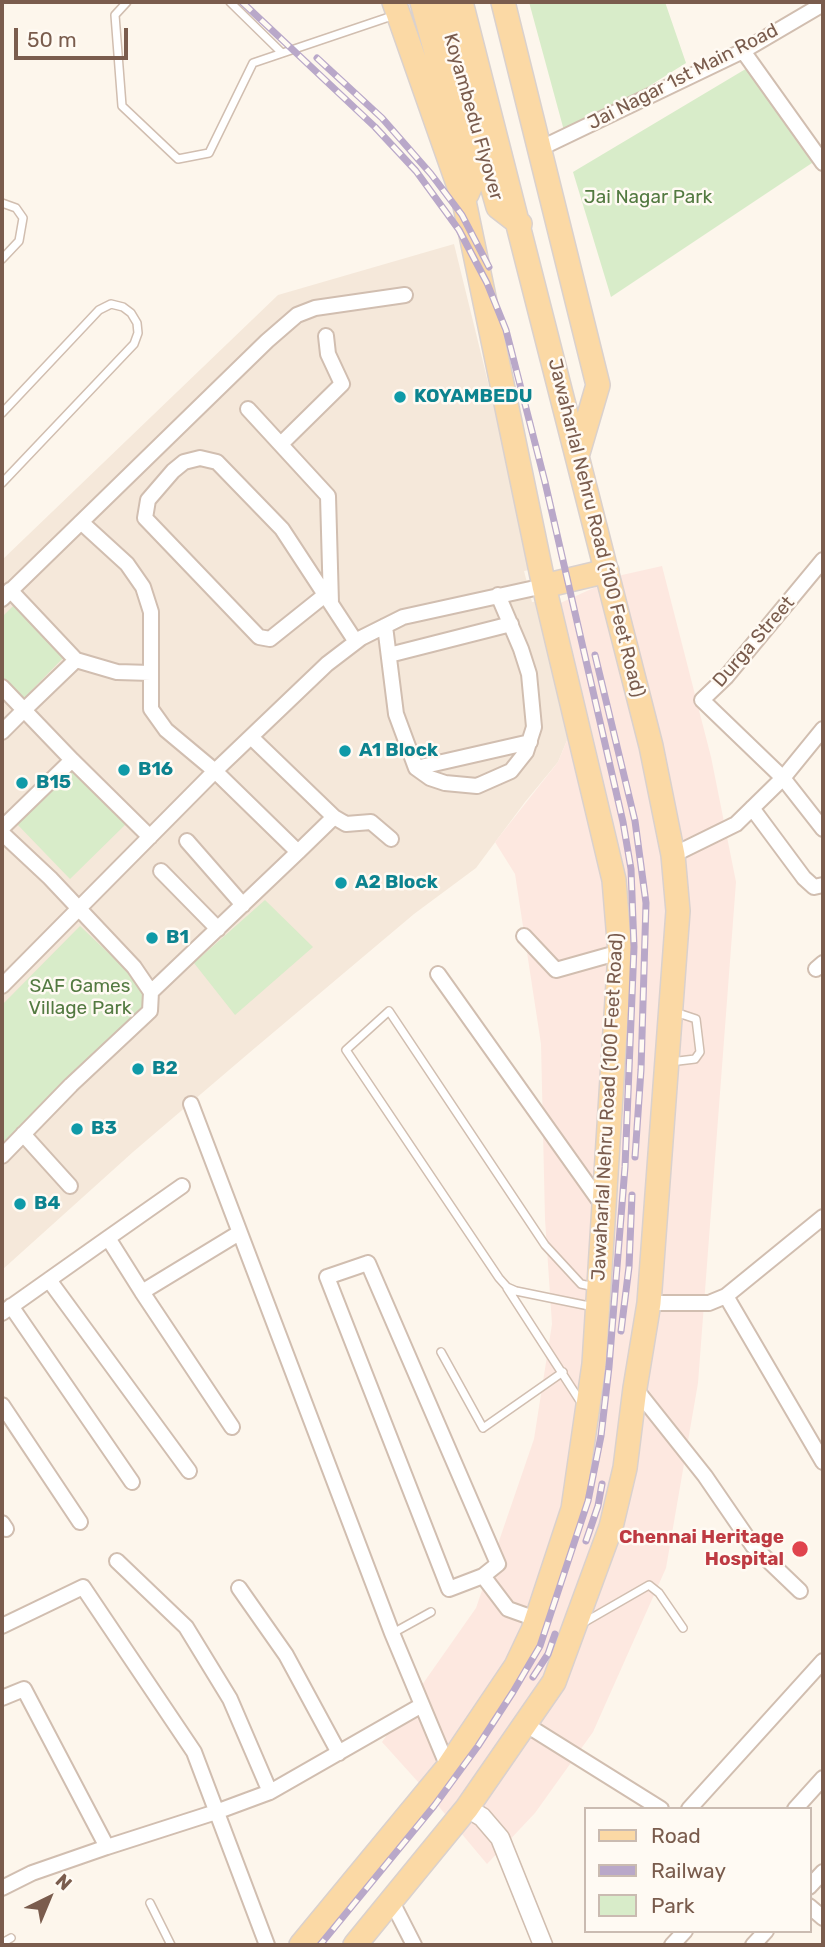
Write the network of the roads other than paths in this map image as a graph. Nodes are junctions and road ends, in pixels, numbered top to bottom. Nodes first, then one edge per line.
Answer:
1 (127, 2) edge
2 (230, 2) edge
3 (422, 2) edge
4 (440, 2) edge
5 (461, 2) edge
6 (503, 2) edge
7 (812, 5) edge
8 (396, 8) edge
9 (743, 51) junction
10 (282, 53) junction
11 (541, 148) junction
12 (823, 163) edge
13 (464, 201) junction
14 (2, 203) edge
15 (520, 224) junction
16 (2, 259) edge
17 (405, 295) dead end
18 (326, 336) dead end
19 (248, 409) dead end
20 (2, 413) edge
21 (281, 444) junction
22 (578, 455) junction
23 (2, 483) edge
24 (81, 522) junction
25 (823, 561) edge
26 (607, 571) junction
27 (544, 586) junction
28 (6, 594) edge
29 (498, 595) junction
30 (328, 599) junction
31 (511, 624) junction
32 (385, 626) junction
33 (356, 642) junction
34 (389, 655) junction
35 (76, 660) junction
36 (151, 673) junction
37 (2, 687) edge
38 (24, 710) junction
39 (823, 729) edge
40 (2, 732) edge
41 (251, 737) junction
42 (530, 743) junction
43 (72, 760) junction
44 (416, 768) junction
45 (215, 771) junction
46 (783, 778) junction
47 (752, 808) junction
48 (334, 817) junction
49 (823, 828) edge
50 (2, 831) edge
51 (150, 838) junction
52 (391, 839) dead end
53 (187, 841) dead end
54 (298, 852) junction
55 (673, 855) junction
56 (161, 871) dead end
57 (823, 885) edge
58 (243, 905) junction
59 (79, 910) junction
60 (218, 929) junction
61 (524, 936) dead end
62 (620, 952) junction
63 (438, 974) dead end
64 (2, 986) edge
65 (151, 992) junction
66 (670, 1011) junction
67 (667, 1063) junction
68 (191, 1104) dead end
69 (23, 1134) junction
70 (2, 1156) edge
71 (70, 1186) dead end
72 (182, 1186) dead end
73 (604, 1207) junction
74 (823, 1217) edge
75 (239, 1233) junction
76 (107, 1238) junction
77 (49, 1280) junction
78 (507, 1287) junction
79 (142, 1292) junction
80 (726, 1296) junction
81 (599, 1298) junction
82 (649, 1303) junction
83 (6, 1310) edge
84 (441, 1352) dead end
85 (563, 1372) junction
86 (635, 1388) junction
87 (2, 1405) edge
88 (586, 1410) junction
89 (232, 1427) dead end
90 (822, 1456) edge
91 (189, 1471) dead end
92 (132, 1482) dead end
93 (80, 1522) dead end
94 (117, 1561) dead end
95 (483, 1576) junction
96 (239, 1588) dead end
97 (800, 1591) dead end
98 (431, 1612) dead end
99 (536, 1619) junction
100 (2, 1626) edge
101 (683, 1628) dead end
102 (574, 1629) junction
103 (392, 1633) junction
104 (823, 1661) edge
105 (2, 1698) edge
106 (422, 1705) junction
107 (525, 1724) junction
108 (339, 1753) junction
109 (448, 1767) junction
110 (823, 1778) edge
111 (270, 1792) junction
112 (658, 1807) edge
113 (691, 1807) edge
114 (797, 1807) edge
115 (467, 1808) junction
116 (216, 1812) junction
117 (107, 1847) junction
118 (823, 1872) edge
119 (811, 1885) edge
120 (2, 1888) edge
121 (392, 1902) junction
122 (150, 1903) dead end
123 (11, 1938) dead end
124 (2, 1943) edge
125 (358, 1944) edge
126 (171, 1945) edge
127 (267, 1945) edge
128 (301, 1945) edge
129 (414, 1945) edge
130 (542, 1945) edge

1 - 10 lane
2 - 10 lane
3 - 13 main road, Koyambedu Flyover
4 - 15 main road, Koyambedu Flyover
5 - 15 main road, Jawaharlal Nehru Road (100 Feet Road)
6 - 11 main road
7 - 9 street, Jai Nagar 1st Main Road
8 - 10 lane
8 - 13 main road, Jawaharlal Nehru Road (100 Feet Road)
9 - 11 street, Jai Nagar 1st Main Road
9 - 12 street
11 - 22 main road
13 - 27 main road, Jawaharlal Nehru Road (100 Feet Road)
14 - 16 lane
15 - 22 main road, Jawaharlal Nehru Road (100 Feet Road)
17 - 24 street
18 - 21 street
19 - 21 street
20 - 23 lane
21 - 30 street
22 - 26 main road, Jawaharlal Nehru Road (100 Feet Road)
24 - 28 street
24 - 36 street
25 - 46 street, Durga Street
26 - 27 main road
26 - 55 main road, Jawaharlal Nehru Road (100 Feet Road)
27 - 29 street
27 - 62 main road, Jawaharlal Nehru Road (100 Feet Road)
28 - 35 street
29 - 31 street
29 - 32 street
30 - 30 street
30 - 33 street
31 - 34 street
31 - 42 street
32 - 33 street
32 - 34 street
33 - 41 street
34 - 44 street
35 - 36 street
35 - 38 street
36 - 45 street
37 - 38 street
38 - 40 street
38 - 43 street
39 - 46 street
41 - 45 street
41 - 48 street
42 - 44 street
42 - 44 street
43 - 50 street
43 - 51 street
45 - 51 street
45 - 54 street
46 - 47 street
46 - 49 street
47 - 55 street
47 - 57 street
48 - 52 street
48 - 54 street
50 - 59 street
51 - 59 street
53 - 58 street
54 - 58 street
55 - 66 main road, Jawaharlal Nehru Road (100 Feet Road)
56 - 60 street
58 - 60 street
59 - 64 street
59 - 65 street
60 - 65 street
61 - 62 street
62 - 73 main road, Jawaharlal Nehru Road (100 Feet Road)
63 - 73 street
65 - 69 street
66 - 67 main road, Jawaharlal Nehru Road (100 Feet Road)
66 - 67 lane
67 - 82 main road, Jawaharlal Nehru Road (100 Feet Road)
68 - 75 street
69 - 70 street
69 - 71 street
72 - 76 street
73 - 81 main road, Jawaharlal Nehru Road (100 Feet Road)
74 - 80 street
75 - 79 street
75 - 103 street
76 - 77 street
76 - 79 street
77 - 83 street
77 - 91 street
78 - 81 lane
78 - 81 lane
78 - 85 lane
79 - 89 street
80 - 82 street
80 - 90 street
81 - 88 main road, Jawaharlal Nehru Road (100 Feet Road)
82 - 86 main road, Jawaharlal Nehru Road (100 Feet Road)
83 - 92 street
84 - 85 lane
85 - 88 lane
86 - 97 street
86 - 102 main road, Jawaharlal Nehru Road (100 Feet Road)
87 - 93 street
88 - 99 main road, Jawaharlal Nehru Road (100 Feet Road)
94 - 111 street
95 - 95 street
95 - 99 street
96 - 108 street
98 - 103 lane
99 - 109 main road, Jawaharlal Nehru Road (100 Feet Road)
100 - 116 street
101 - 102 lane
102 - 107 main road, Jawaharlal Nehru Road (100 Feet Road)
103 - 106 street
104 - 113 street
105 - 117 street
106 - 108 street
106 - 109 street
107 - 112 street
107 - 115 main road, Jawaharlal Nehru Road (100 Feet Road)
108 - 111 street
109 - 128 main road, Jawaharlal Nehru Road (100 Feet Road)
110 - 114 street
111 - 116 street
115 - 121 main road, Jawaharlal Nehru Road (100 Feet Road)
115 - 130 street
116 - 117 street
116 - 127 street
117 - 120 street
118 - 119 street
121 - 125 main road, Jawaharlal Nehru Road (100 Feet Road)
121 - 129 street
122 - 126 lane
123 - 124 lane

